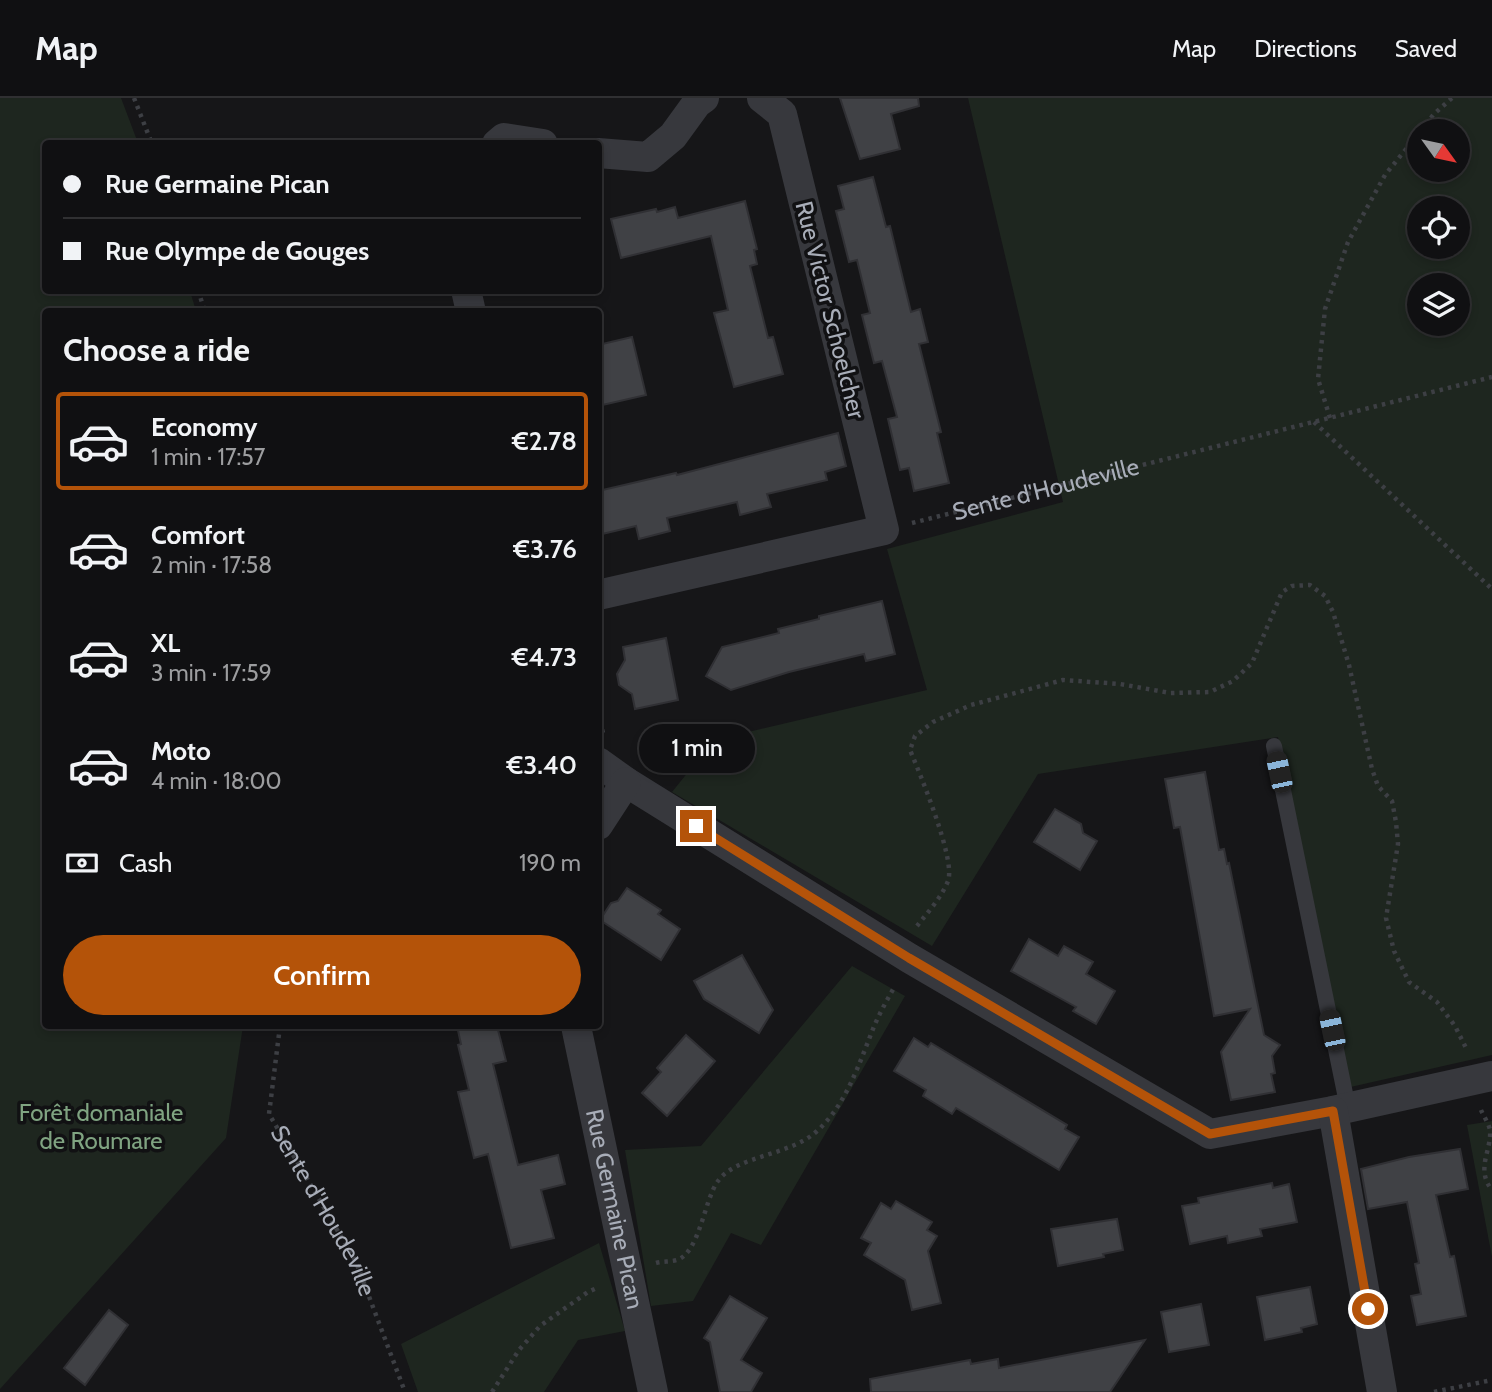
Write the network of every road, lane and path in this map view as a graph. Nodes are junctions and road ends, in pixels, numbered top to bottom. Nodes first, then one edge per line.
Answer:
1 (134, 98) edge
2 (704, 98) edge
3 (762, 98) edge
4 (1452, 98) edge
5 (1430, 119) edge
6 (150, 140) edge
7 (1407, 148) edge
8 (602, 153) edge
9 (1492, 377) edge
10 (1330, 418) junction
11 (1313, 422) junction
12 (884, 530) junction
13 (1492, 589) edge
14 (602, 594) edge
15 (1274, 746) dead end
16 (602, 751) edge
17 (626, 782) junction
18 (602, 819) edge
19 (917, 947) junction
20 (280, 1029) edge
21 (577, 1029) edge
22 (1483, 1079) edge
23 (1340, 1110) junction
24 (1492, 1189) edge
25 (629, 1275) junction
26 (1492, 1380) edge
27 (405, 1392) edge
28 (492, 1392) edge
29 (653, 1392) edge
30 (1382, 1392) edge
31 (1434, 1392) edge

1 - 6 path
2 - 8 street
3 - 12 street, Rue Victor Schoelcher
4 - 5 path
7 - 10 path
9 - 10 path, Sente d'Houdeville
10 - 11 path, Sente d'Houdeville
11 - 12 path, Sente d'Houdeville
11 - 13 path
12 - 14 street
15 - 23 lane
16 - 17 street
17 - 18 street
17 - 19 street
19 - 22 path
19 - 23 street
19 - 25 path
20 - 27 path, Sente d'Houdeville
21 - 25 street, Rue Germaine Pican
22 - 23 street
22 - 24 path
23 - 30 street
25 - 28 path
25 - 29 street, Rue Germaine Pican
26 - 31 path

